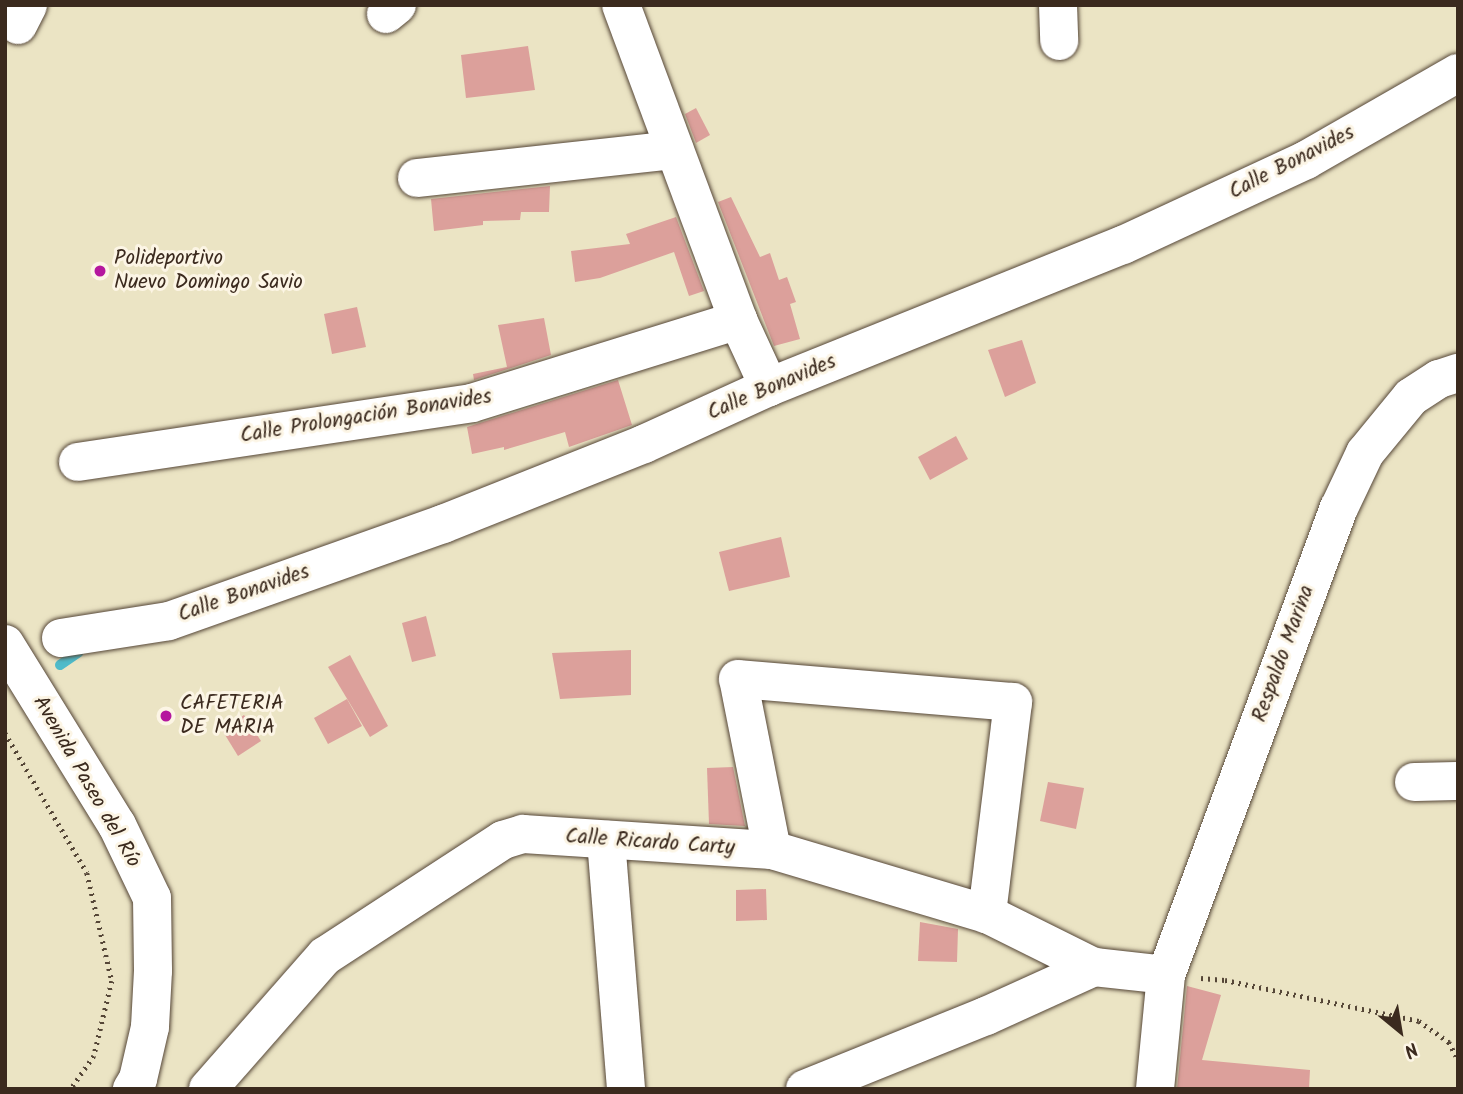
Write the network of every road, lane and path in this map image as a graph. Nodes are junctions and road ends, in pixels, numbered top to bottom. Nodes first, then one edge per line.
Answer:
1 (621, 5) edge
2 (1458, 73) edge
3 (674, 150) junction
4 (417, 178) dead end
5 (738, 320) junction
6 (1458, 373) edge
7 (769, 387) junction
8 (78, 462) dead end
9 (61, 638) dead end
10 (5, 644) edge
11 (5, 733) edge
12 (1458, 781) edge
13 (1414, 782) dead end
14 (606, 840) junction
15 (772, 850) junction
16 (986, 914) junction
17 (1094, 967) junction
18 (1166, 975) junction
19 (1458, 1060) edge
20 (71, 1089) edge
21 (132, 1089) edge
22 (208, 1089) edge
23 (626, 1089) edge
24 (805, 1089) edge
25 (1155, 1089) edge

1 - 3 street
2 - 7 street, Calle Bonavides
3 - 4 street
3 - 5 street
5 - 7 street
5 - 8 street, Calle Prolongación Bonavides
6 - 18 street, Respaldo Marina
7 - 9 street, Calle Bonavides
10 - 21 street, Avenida Paseo del Río
11 - 20 path
12 - 13 street
14 - 15 street, Calle Ricardo Carty
14 - 22 street, Calle Ricardo Carty
14 - 23 street
15 - 16 street, Calle Ricardo Carty
15 - 16 street
16 - 17 street, Calle Ricardo Carty
17 - 18 street, Calle Ricardo Carty
17 - 24 street
18 - 19 path
18 - 25 street, Respaldo Marina

